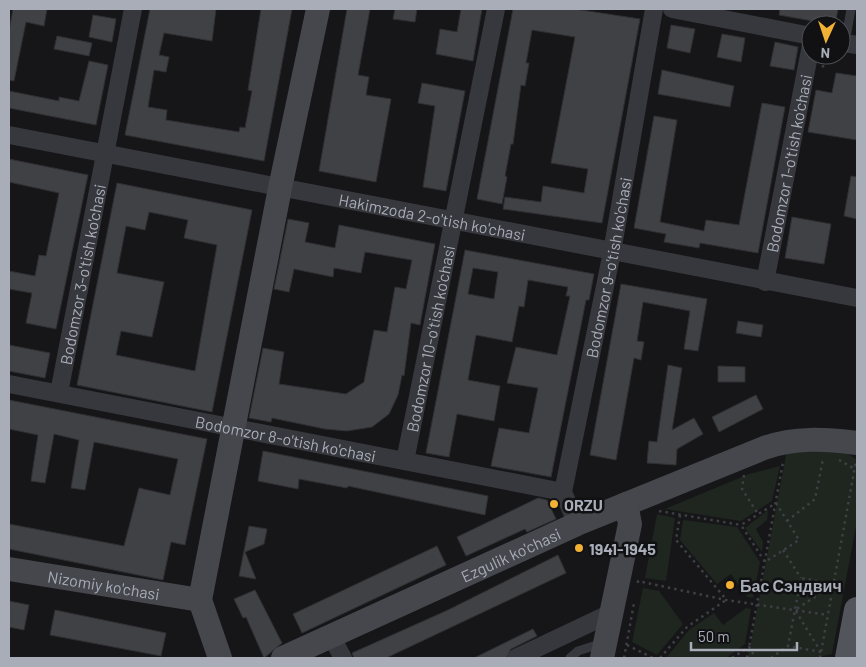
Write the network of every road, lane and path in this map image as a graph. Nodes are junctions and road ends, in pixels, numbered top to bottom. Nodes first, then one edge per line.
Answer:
1 (133, 9) edge
2 (318, 9) edge
3 (496, 9) edge
4 (654, 9) edge
5 (672, 9) edge
6 (801, 34) edge
7 (807, 65) edge
8 (9, 135) edge
9 (105, 154) junction
10 (280, 188) junction
11 (452, 221) junction
12 (612, 252) junction
13 (766, 282) junction
14 (857, 298) edge
15 (9, 384) edge
16 (59, 393) junction
17 (232, 427) junction
18 (857, 443) edge
19 (857, 456) edge
20 (823, 459) junction
21 (830, 459) dead end
22 (836, 459) dead end
23 (813, 460) dead end
24 (405, 461) junction
25 (783, 461) dead end
26 (855, 469) junction
27 (745, 472) dead end
28 (564, 492) junction
29 (776, 503) junction
30 (626, 504) junction
31 (652, 510) dead end
32 (758, 514) junction
33 (680, 515) junction
34 (787, 521) junction
35 (577, 524) junction
36 (741, 525) junction
37 (782, 550) junction
38 (765, 562) junction
39 (9, 569) edge
40 (801, 578) junction
41 (834, 584) junction
42 (637, 590) dead end
43 (635, 599) dead end
44 (200, 600) junction
45 (726, 600) junction
46 (757, 604) junction
47 (795, 610) junction
48 (857, 610) edge
49 (611, 613) junction
50 (828, 615) junction
51 (331, 636) junction
52 (788, 646) junction
53 (749, 647) junction
54 (612, 648) edge
55 (821, 652) junction
56 (220, 658) edge
57 (283, 658) edge
58 (343, 658) edge
59 (516, 658) edge
60 (570, 658) edge
61 (624, 658) edge
62 (653, 658) edge
63 (660, 658) edge
64 (732, 658) edge
65 (747, 658) edge
66 (756, 658) edge
67 (771, 658) edge
68 (820, 658) edge
69 (848, 658) edge

1 - 9 street, Bodomzor 3-o'tish ko'chasi
2 - 10 street
3 - 11 street, Bodomzor 10-o'tish ko'chasi
4 - 12 street, Bodomzor 9-o'tish ko'chasi
5 - 6 street
7 - 13 street, Bodomzor 1-o'tish ko'chasi
8 - 9 street, Hakimzoda 2-o'tish ko'chasi
9 - 10 street, Hakimzoda 2-o'tish ko'chasi
9 - 16 street, Bodomzor 3-o'tish ko'chasi
10 - 11 street, Hakimzoda 2-o'tish ko'chasi
10 - 17 street
11 - 12 street, Hakimzoda 2-o'tish ko'chasi
11 - 24 street, Bodomzor 10-o'tish ko'chasi
12 - 13 street, Hakimzoda 2-o'tish ko'chasi
12 - 28 street, Bodomzor 9-o'tish ko'chasi
13 - 14 street, Hakimzoda 2-o'tish ko'chasi
15 - 16 street, Bodomzor 8-o'tish ko'chasi
16 - 17 street, Bodomzor 8-o'tish ko'chasi
17 - 24 street, Bodomzor 8-o'tish ko'chasi
17 - 44 street
18 - 30 street, Ezgulik ko'chasi
19 - 26 path
20 - 21 path
20 - 23 path
20 - 34 path
22 - 26 path
24 - 28 street, Bodomzor 8-o'tish ko'chasi
25 - 29 path
26 - 41 path
27 - 32 path
28 - 35 street
29 - 32 path
29 - 34 path
29 - 38 path
30 - 35 street, Ezgulik ko'chasi
30 - 49 street
31 - 33 path
32 - 36 path
33 - 36 path
33 - 45 path
34 - 37 path
35 - 51 street, Ezgulik ko'chasi
36 - 38 path
37 - 38 path
37 - 40 path
38 - 46 path
39 - 44 street, Nizomiy ko'chasi
40 - 41 path
40 - 47 path
41 - 47 path
41 - 50 path
42 - 45 path
43 - 54 path
44 - 56 street
45 - 46 path
45 - 63 path
46 - 47 path
46 - 53 path
47 - 50 path
47 - 52 path
47 - 55 path
48 - 69 main road
49 - 54 street
49 - 59 street
50 - 55 path
51 - 57 street, Ezgulik ko'chasi
51 - 58 street
52 - 55 path
52 - 67 path
53 - 64 path
53 - 65 path
53 - 66 path
54 - 60 lane
54 - 61 path
54 - 62 path
55 - 68 path

